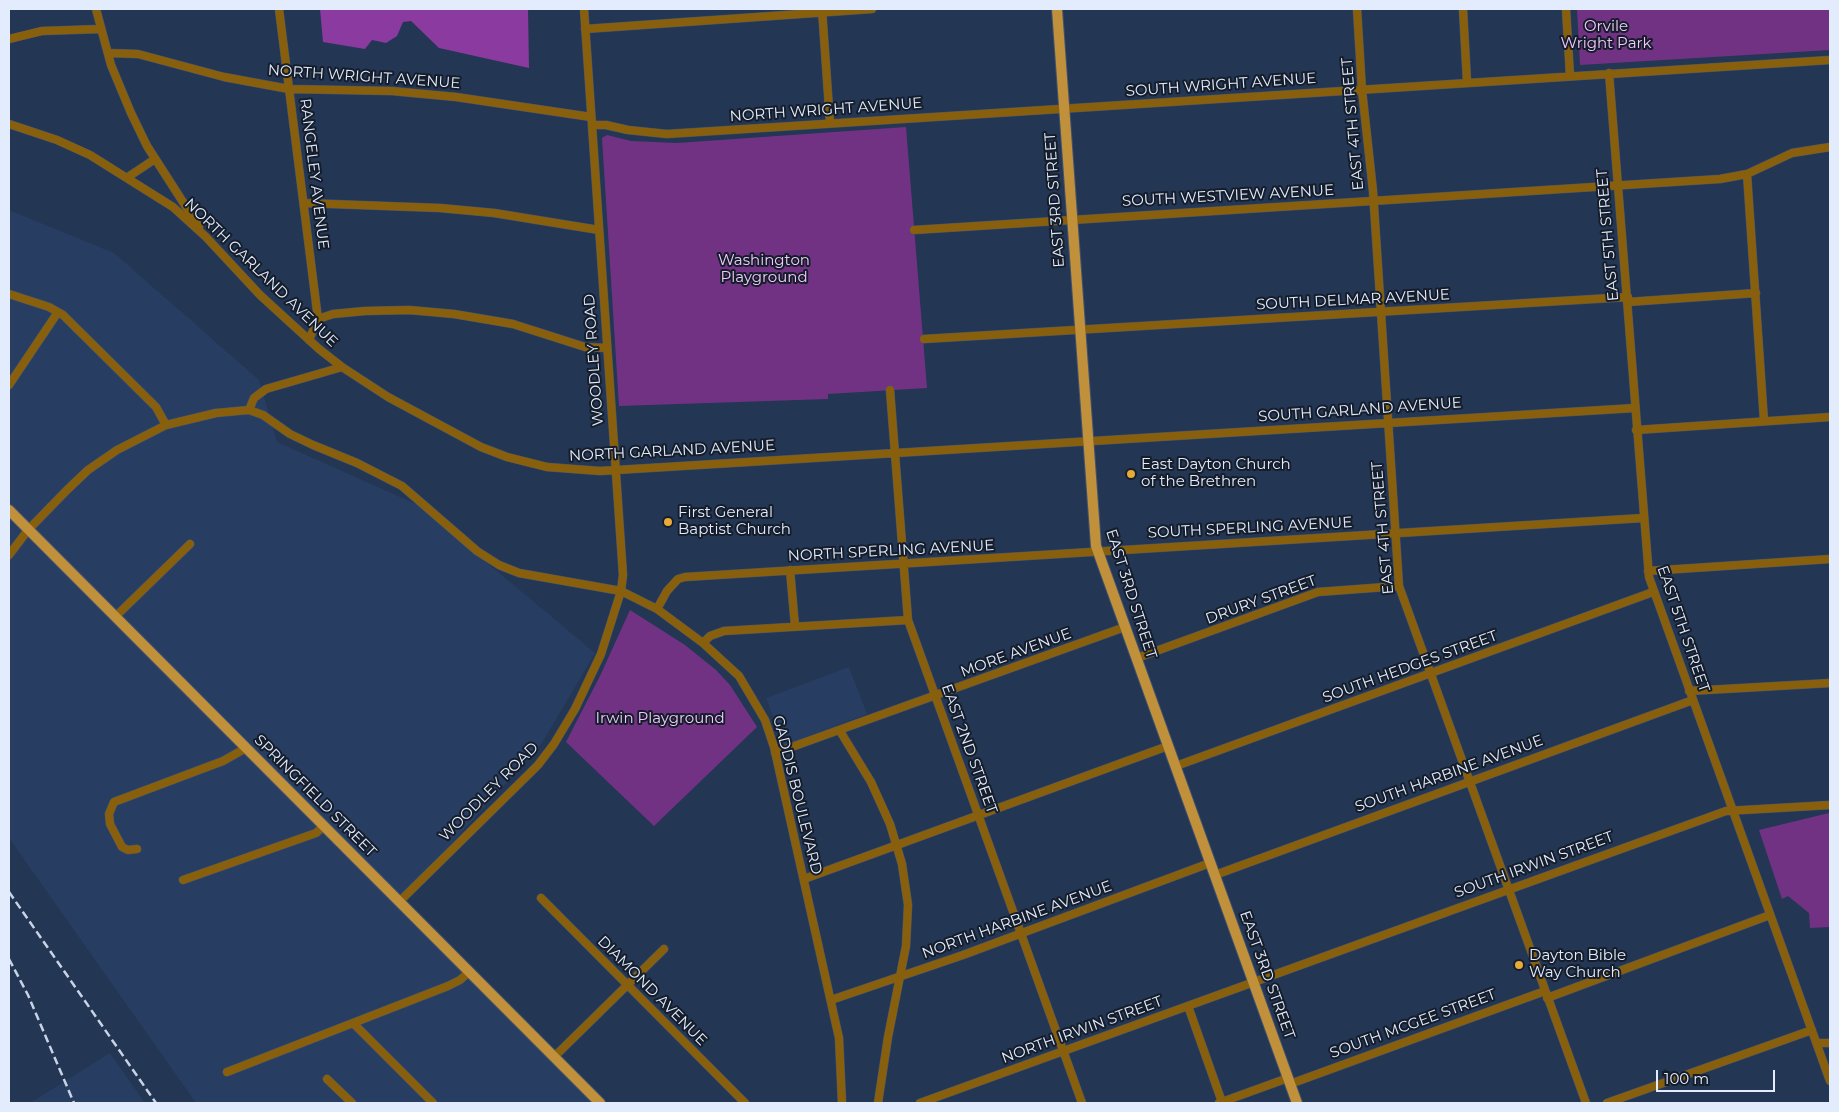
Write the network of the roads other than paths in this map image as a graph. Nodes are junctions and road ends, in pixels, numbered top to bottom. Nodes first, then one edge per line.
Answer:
1 (96, 9) edge
2 (279, 9) edge
3 (584, 9) edge
4 (872, 9) edge
5 (1057, 9) edge
6 (1357, 9) edge
7 (1463, 9) edge
8 (1566, 9) edge
9 (822, 10) edge
10 (100, 29) junction
11 (585, 29) junction
12 (9, 39) edge
13 (108, 53) junction
14 (1830, 60) edge
15 (1609, 74) junction
16 (1570, 76) junction
17 (1467, 82) junction
18 (289, 89) junction
19 (1362, 90) junction
20 (1064, 109) junction
21 (592, 121) junction
22 (830, 123) junction
23 (9, 124) edge
24 (1830, 147) edge
25 (155, 159) junction
26 (1747, 174) junction
27 (128, 177) junction
28 (1617, 186) junction
29 (1374, 202) junction
30 (304, 203) junction
31 (1071, 220) junction
32 (599, 230) junction
33 (914, 230) dead end
34 (206, 237) junction
35 (1756, 293) junction
36 (9, 294) edge
37 (1628, 299) junction
38 (58, 312) junction
39 (1381, 312) junction
40 (318, 319) junction
41 (1079, 331) junction
42 (924, 339) dead end
43 (309, 340) junction
44 (607, 348) junction
45 (342, 367) junction
46 (9, 385) edge
47 (890, 390) dead end
48 (1635, 408) junction
49 (249, 410) junction
50 (1830, 417) edge
51 (1764, 421) junction
52 (1388, 422) junction
53 (166, 426) junction
54 (1636, 430) junction
55 (1087, 441) junction
56 (894, 453) junction
57 (616, 469) junction
58 (9, 510) edge
59 (1643, 518) junction
60 (28, 530) junction
61 (1396, 534) junction
62 (190, 544) dead end
63 (1098, 551) junction
64 (9, 555) edge
65 (1830, 559) edge
66 (903, 564) junction
67 (790, 570) junction
68 (1648, 571) junction
69 (1399, 586) junction
70 (621, 591) junction
71 (1653, 592) junction
72 (657, 609) junction
73 (114, 617) junction
74 (908, 620) junction
75 (795, 626) junction
76 (1125, 627) junction
77 (704, 643) junction
78 (1136, 658) junction
79 (1430, 673) junction
80 (1830, 682) edge
81 (1689, 691) junction
82 (936, 696) junction
83 (1693, 700) junction
84 (840, 731) junction
85 (1168, 746) junction
86 (246, 748) junction
87 (775, 753) junction
88 (1176, 766) junction
89 (1470, 782) junction
90 (1830, 805) edge
91 (1732, 810) junction
92 (979, 815) junction
93 (324, 826) junction
94 (896, 844) junction
95 (137, 848) dead end
96 (1210, 863) junction
97 (1215, 875) junction
98 (804, 878) junction
99 (183, 880) dead end
100 (1508, 890) junction
101 (541, 898) dead end
102 (399, 902) junction
103 (1770, 915) junction
104 (1021, 933) junction
105 (664, 950) dead end
106 (468, 972) junction
107 (900, 977) junction
108 (1253, 982) junction
109 (626, 985) junction
110 (1546, 994) junction
111 (831, 1000) junction
112 (1188, 1006) junction
113 (353, 1023) junction
114 (1812, 1030) junction
115 (1817, 1043) junction
116 (1830, 1043) edge
117 (1063, 1051) junction
118 (554, 1057) junction
119 (227, 1072) dead end
120 (327, 1079) dead end
121 (1289, 1081) junction
122 (1830, 1081) edge
123 (938, 1100) edge
124 (1220, 1102) edge
125 (352, 1103) edge
126 (434, 1103) edge
127 (600, 1103) edge
128 (744, 1103) edge
129 (842, 1103) edge
130 (878, 1103) edge
131 (920, 1103) edge
132 (1082, 1103) edge
133 (1297, 1103) edge
134 (1586, 1103) edge
135 (1607, 1103) edge

1 - 10 street
2 - 18 street, RANGELEY AVENUE
3 - 11 street, WOODLEY ROAD
4 - 9 street
5 - 20 main road, EAST 3RD STREET
6 - 19 street, EAST 4TH STREET
7 - 17 street
8 - 16 street
9 - 11 street
9 - 22 street
10 - 12 street
10 - 13 street
11 - 21 street, WOODLEY ROAD
13 - 18 street, NORTH WRIGHT AVENUE
13 - 25 street
14 - 15 street, SOUTH WRIGHT AVENUE
15 - 16 street, SOUTH WRIGHT AVENUE
15 - 28 street, EAST 5TH STREET
16 - 17 street, SOUTH WRIGHT AVENUE
17 - 19 street, SOUTH WRIGHT AVENUE
18 - 21 street, NORTH WRIGHT AVENUE
18 - 30 street, RANGELEY AVENUE
19 - 20 street, SOUTH WRIGHT AVENUE
19 - 29 street, EAST 4TH STREET
20 - 22 street, NORTH WRIGHT AVENUE
20 - 31 main road, EAST 3RD STREET
21 - 22 street, NORTH WRIGHT AVENUE
21 - 32 street, WOODLEY ROAD
23 - 27 street, NORTH GARLAND AVENUE
24 - 26 street, SOUTH WESTVIEW AVENUE
25 - 27 street
25 - 34 street
26 - 28 street, SOUTH WESTVIEW AVENUE
26 - 35 street
27 - 34 street, NORTH GARLAND AVENUE
28 - 29 street, SOUTH WESTVIEW AVENUE
28 - 37 street, EAST 5TH STREET
29 - 31 street, SOUTH WESTVIEW AVENUE
29 - 39 street, EAST 4TH STREET
30 - 32 street
30 - 40 street, RANGELEY AVENUE
31 - 33 street, SOUTH WESTVIEW AVENUE
31 - 41 main road, EAST 3RD STREET
32 - 44 street, WOODLEY ROAD
34 - 43 street, NORTH GARLAND AVENUE
35 - 37 street, SOUTH DELMAR AVENUE
35 - 51 street
36 - 38 street
37 - 39 street, SOUTH DELMAR AVENUE
37 - 48 street, EAST 5TH STREET
38 - 46 street
38 - 53 street
39 - 41 street, SOUTH DELMAR AVENUE
39 - 52 street, EAST 4TH STREET
40 - 43 street
40 - 44 street
41 - 42 street, SOUTH DELMAR AVENUE
41 - 55 main road, EAST 3RD STREET
43 - 45 street, NORTH GARLAND AVENUE
44 - 57 street, WOODLEY ROAD
45 - 49 street
45 - 57 street, NORTH GARLAND AVENUE
47 - 56 street, EAST 2ND STREET
48 - 52 street, SOUTH GARLAND AVENUE
48 - 54 street, EAST 5TH STREET
49 - 53 street
49 - 70 street, GADDIS BOULEVARD
50 - 51 street
51 - 54 street
52 - 55 street, SOUTH GARLAND AVENUE
52 - 61 street, EAST 4TH STREET
53 - 60 street
54 - 59 street, EAST 5TH STREET
55 - 56 street, NORTH GARLAND AVENUE
55 - 63 main road, EAST 3RD STREET
56 - 57 street, NORTH GARLAND AVENUE
56 - 66 street, EAST 2ND STREET
57 - 70 street, WOODLEY ROAD
58 - 60 main road, SPRINGFIELD STREET
59 - 61 street, SOUTH SPERLING AVENUE
59 - 68 street, EAST 5TH STREET
60 - 64 street
60 - 73 main road, SPRINGFIELD STREET
61 - 63 street, SOUTH SPERLING AVENUE
61 - 69 street, EAST 4TH STREET
62 - 73 street
63 - 66 street, NORTH SPERLING AVENUE
63 - 76 main road, EAST 3RD STREET
65 - 68 street
66 - 67 street, NORTH SPERLING AVENUE
66 - 74 street, EAST 2ND STREET
67 - 72 street, NORTH SPERLING AVENUE
67 - 75 street
68 - 71 street, EAST 5TH STREET
69 - 78 street, DRURY STREET
69 - 79 street, EAST 4TH STREET
70 - 72 street, GADDIS BOULEVARD
70 - 102 street, WOODLEY ROAD
71 - 79 street, SOUTH HEDGES STREET
71 - 81 street, EAST 5TH STREET
72 - 77 street, GADDIS BOULEVARD
73 - 86 main road, SPRINGFIELD STREET
74 - 75 street
74 - 82 street, EAST 2ND STREET
75 - 77 street
76 - 78 main road, EAST 3RD STREET
76 - 82 street, MORE AVENUE
77 - 87 street, GADDIS BOULEVARD
78 - 85 main road, EAST 3RD STREET
79 - 88 street, SOUTH HEDGES STREET
79 - 89 street, EAST 4TH STREET
80 - 81 street
81 - 83 street, EAST 5TH STREET
82 - 84 street, MORE AVENUE
82 - 92 street, EAST 2ND STREET
83 - 89 street, SOUTH HARBINE AVENUE
83 - 91 street, EAST 5TH STREET
84 - 87 street, MORE AVENUE
84 - 94 street
85 - 88 main road, EAST 3RD STREET
85 - 92 street
86 - 93 main road, SPRINGFIELD STREET
86 - 95 street
87 - 98 street, GADDIS BOULEVARD
88 - 96 main road, EAST 3RD STREET
89 - 97 street, SOUTH HARBINE AVENUE
89 - 100 street, EAST 4TH STREET
90 - 91 street, SOUTH IRWIN STREET
91 - 100 street, SOUTH IRWIN STREET
91 - 103 street, EAST 5TH STREET
92 - 94 street
92 - 104 street, EAST 2ND STREET
93 - 99 street
93 - 102 main road, SPRINGFIELD STREET
94 - 98 street
94 - 107 street
96 - 97 main road, EAST 3RD STREET
96 - 104 street, NORTH HARBINE AVENUE
97 - 108 main road, EAST 3RD STREET
98 - 111 street, GADDIS BOULEVARD
100 - 108 street, SOUTH IRWIN STREET
100 - 110 street, EAST 4TH STREET
101 - 109 street, DIAMOND AVENUE
102 - 106 main road, SPRINGFIELD STREET
103 - 110 street, SOUTH MCGEE STREET
103 - 114 street, EAST 5TH STREET
104 - 107 street, NORTH HARBINE AVENUE
104 - 117 street, EAST 2ND STREET
105 - 109 street
106 - 113 street
106 - 118 main road, SPRINGFIELD STREET
107 - 111 street, NORTH HARBINE AVENUE
107 - 130 street
108 - 112 street, NORTH IRWIN STREET
108 - 121 main road, EAST 3RD STREET
109 - 118 street
109 - 128 street, DIAMOND AVENUE
110 - 121 street, SOUTH MCGEE STREET
110 - 134 street, EAST 4TH STREET
111 - 129 street, GADDIS BOULEVARD
112 - 117 street, NORTH IRWIN STREET
112 - 124 street
113 - 119 street
113 - 126 street
114 - 115 street, EAST 5TH STREET
114 - 135 street
115 - 116 street
115 - 122 street, EAST 5TH STREET
117 - 123 street, NORTH IRWIN STREET
117 - 132 street, EAST 2ND STREET
118 - 127 main road, SPRINGFIELD STREET
120 - 125 street
121 - 124 street, SOUTH MCGEE STREET
121 - 133 main road, EAST 3RD STREET
123 - 131 street, NORTH IRWIN STREET

